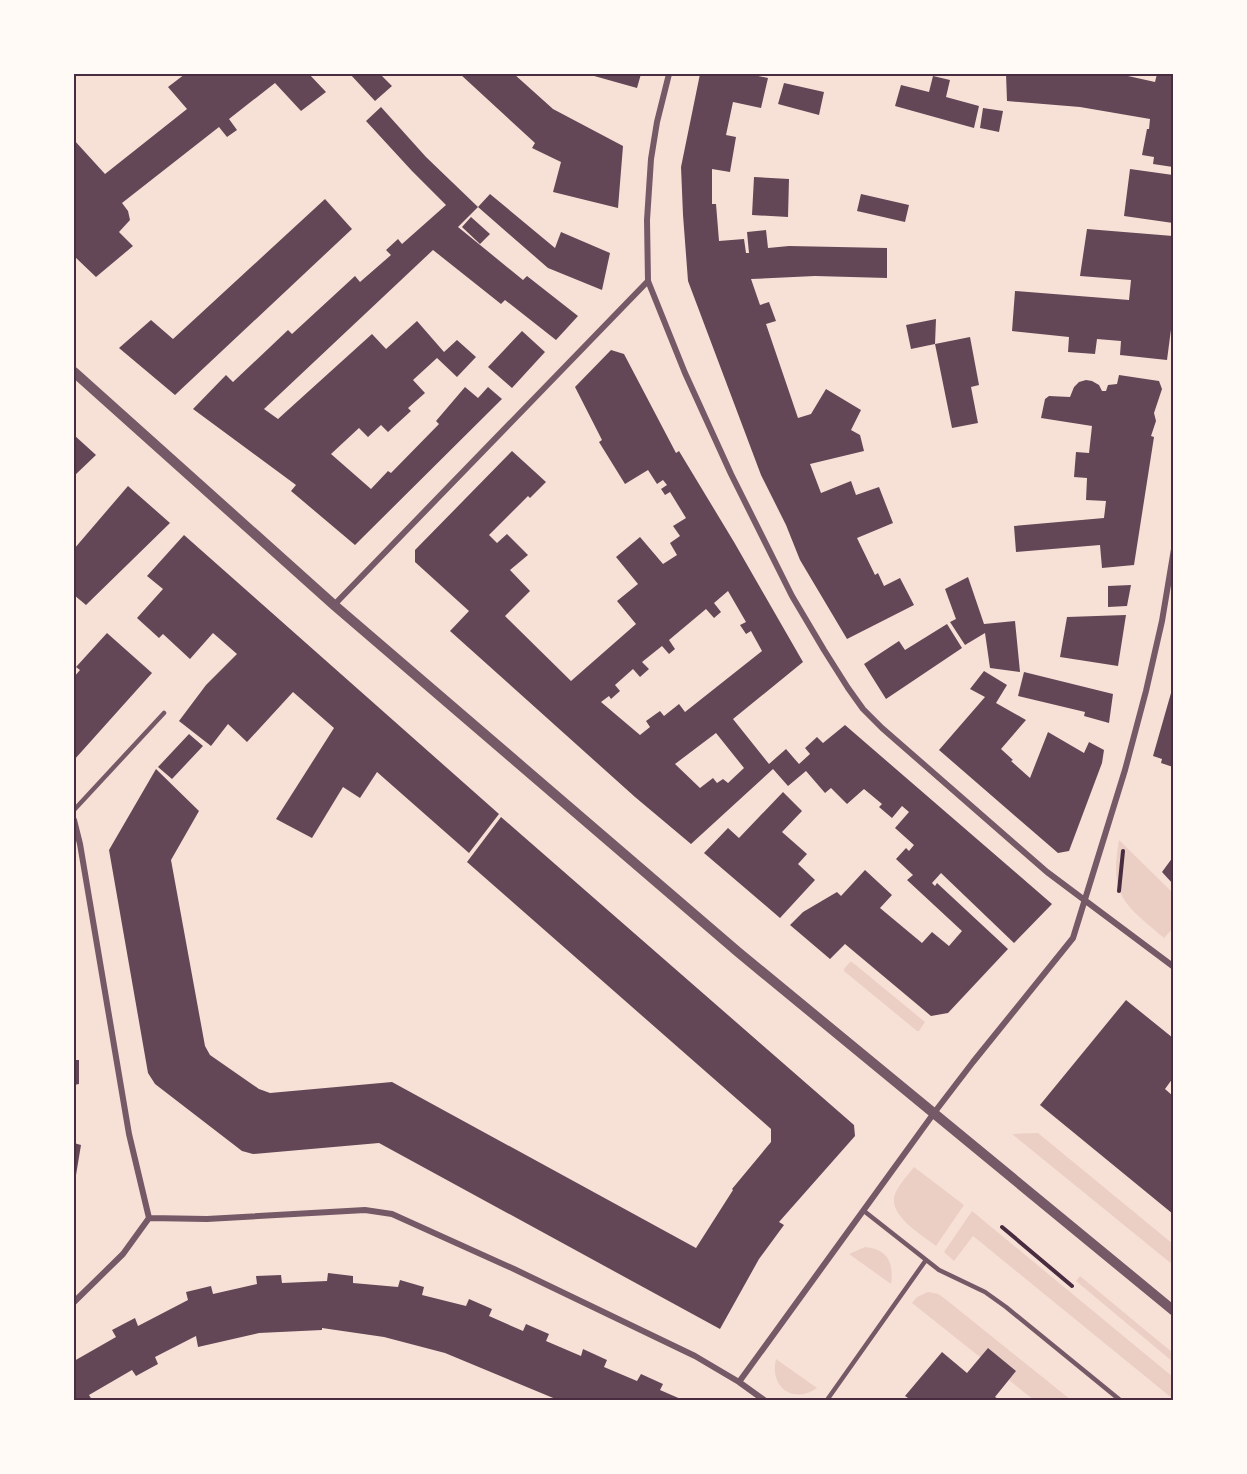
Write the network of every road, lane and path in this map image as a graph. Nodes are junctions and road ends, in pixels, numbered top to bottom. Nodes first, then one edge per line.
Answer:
1 (669, 74) edge
2 (648, 281) junction
3 (74, 372) edge
4 (1173, 549) edge
5 (334, 605) junction
6 (164, 713) dead end
7 (74, 810) edge
8 (74, 820) edge
9 (1124, 842) dead end
10 (1119, 891) dead end
11 (1085, 903) junction
12 (1173, 967) edge
13 (934, 1113) junction
14 (864, 1211) junction
15 (149, 1218) junction
16 (1002, 1227) dead end
17 (926, 1260) junction
18 (1072, 1286) dead end
19 (74, 1302) edge
20 (1173, 1311) edge
21 (739, 1382) junction
22 (764, 1401) edge
23 (827, 1401) edge
24 (1120, 1401) edge

1 - 2 street
2 - 5 street
2 - 11 street
3 - 5 street
4 - 11 street
5 - 13 street
6 - 7 lane
8 - 15 street
9 - 10 path
11 - 12 street
11 - 13 street
13 - 14 street
13 - 20 street
14 - 17 lane
14 - 21 street
15 - 19 street
15 - 21 street
16 - 18 path
17 - 23 lane
17 - 24 lane
21 - 22 street

